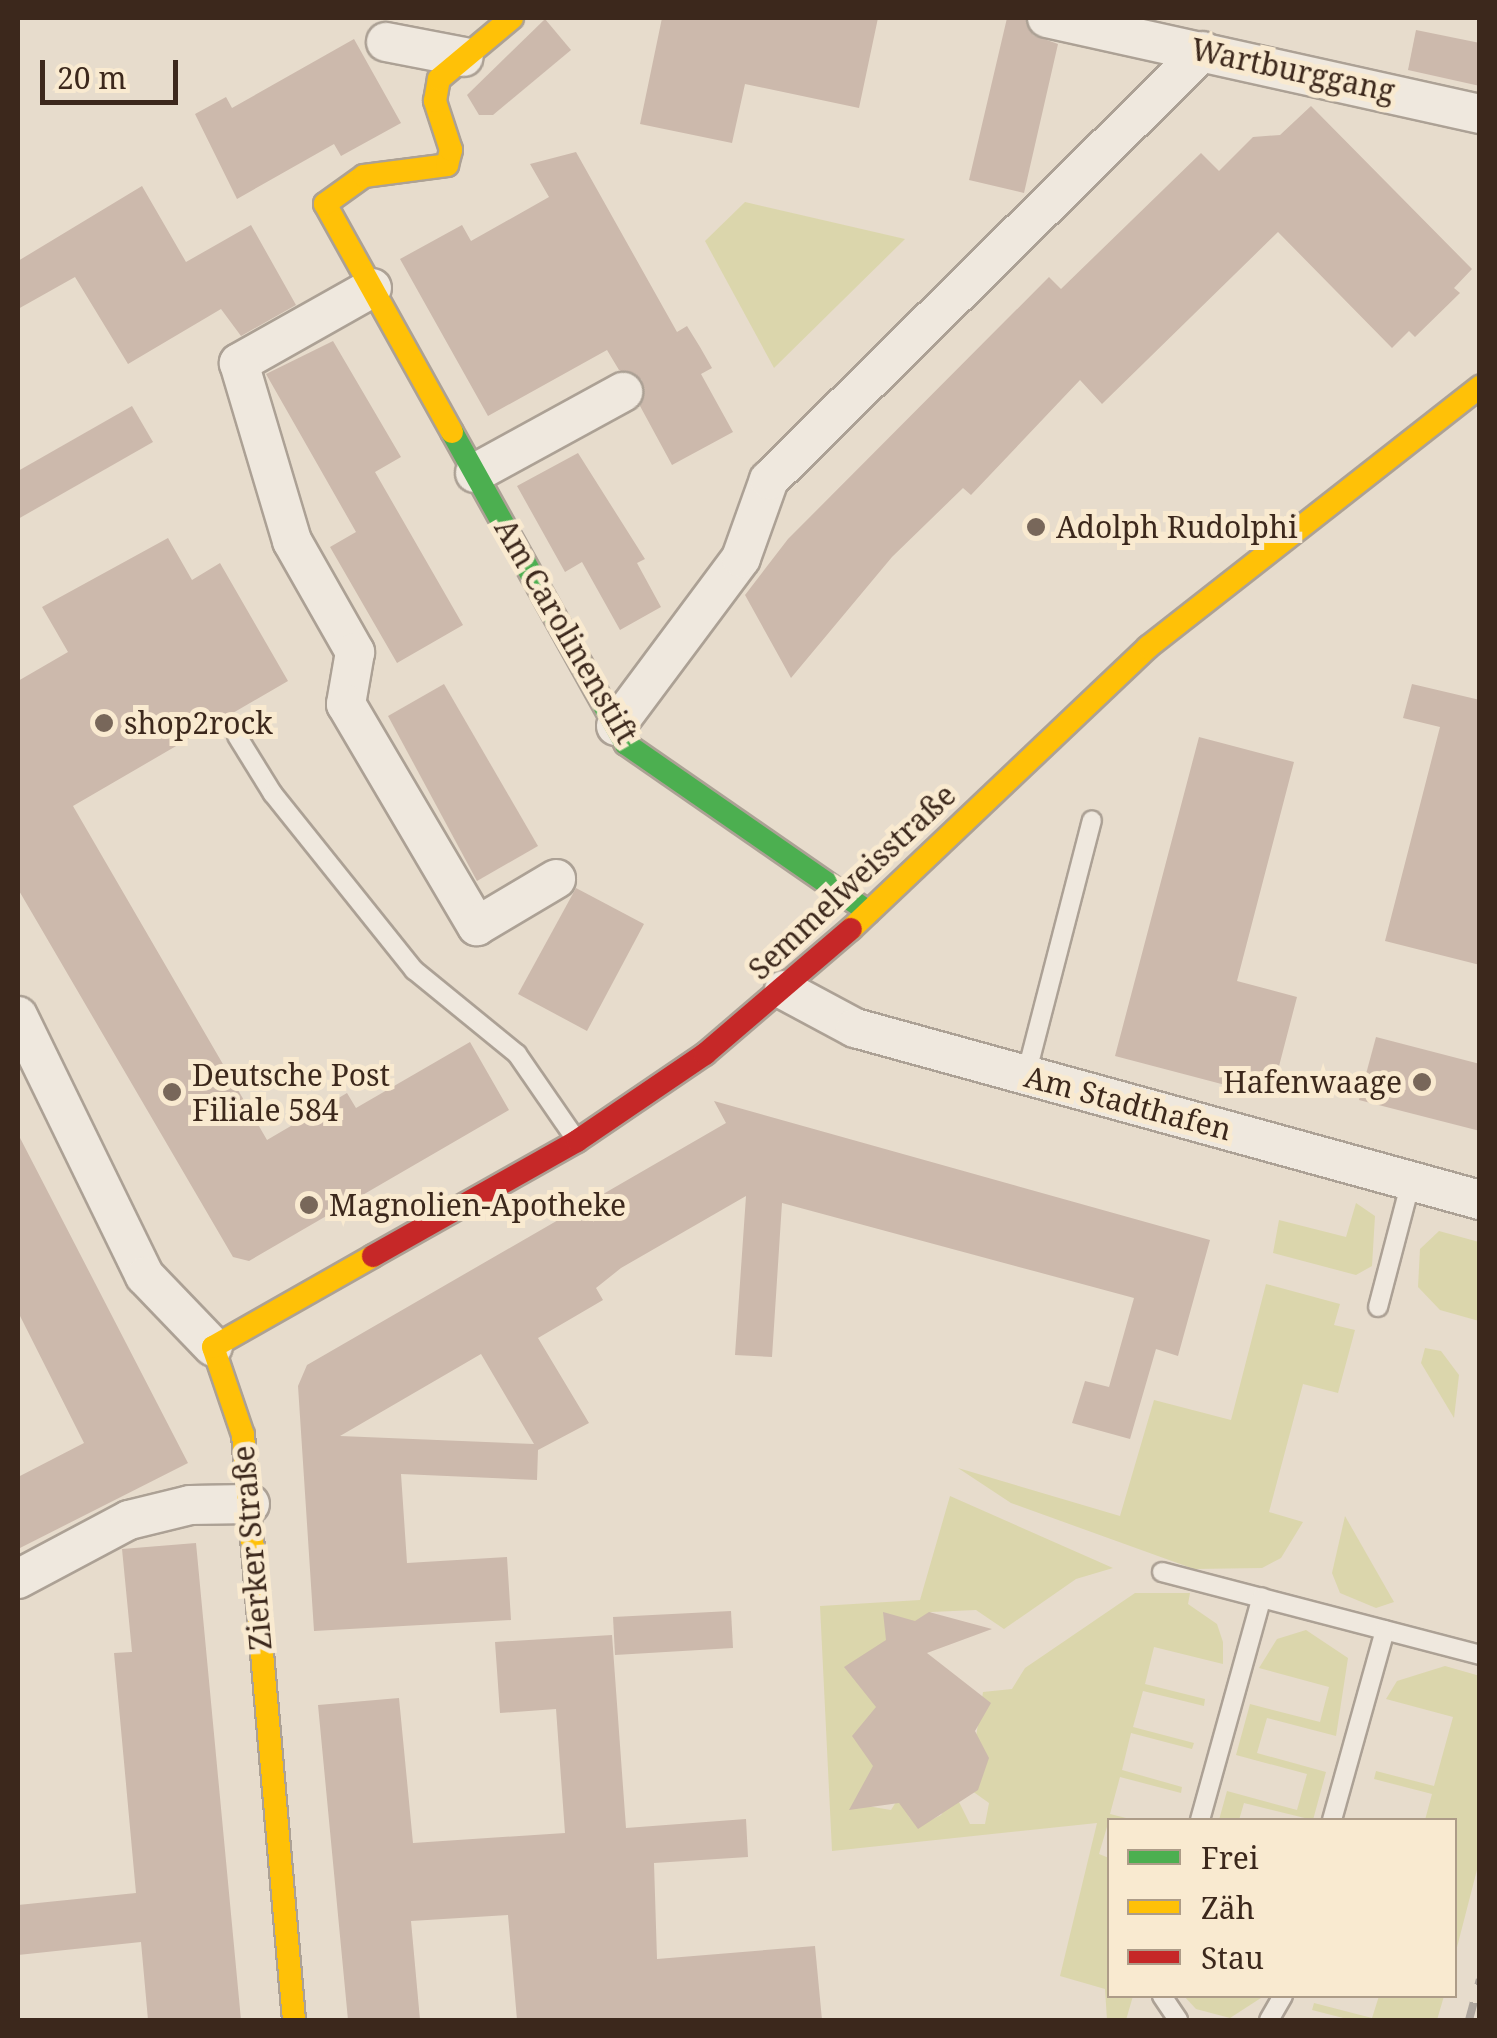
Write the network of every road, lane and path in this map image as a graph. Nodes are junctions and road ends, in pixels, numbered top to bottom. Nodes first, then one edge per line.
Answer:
1 (512, 18) edge
2 (1046, 18) edge
3 (386, 42) dead end
4 (1203, 50) junction
5 (464, 57) junction
6 (1480, 114) edge
7 (372, 288) junction
8 (1480, 387) edge
9 (622, 392) dead end
10 (475, 473) junction
11 (616, 726) junction
12 (238, 736) dead end
13 (1092, 820) dead end
14 (556, 879) dead end
15 (868, 912) junction
16 (784, 990) junction
17 (18, 1016) edge
18 (1026, 1075) junction
19 (577, 1141) junction
20 (1411, 1182) junction
21 (1480, 1200) edge
22 (1378, 1306) dead end
23 (214, 1347) junction
24 (250, 1504) junction
25 (1162, 1572) dead end
26 (18, 1579) edge
27 (1262, 1597) junction
28 (1384, 1630) junction
29 (1480, 1655) edge
30 (1201, 1818) edge
31 (1333, 1818) edge
32 (1163, 1998) edge
33 (1281, 1998) edge
34 (294, 2020) edge
35 (1178, 2020) edge
36 (1269, 2020) edge

1 - 5 main road, Am Carolinenstift
2 - 4 street, Wartburggang
3 - 5 street
4 - 6 street, Wartburggang
4 - 11 street
5 - 7 main road, Am Carolinenstift
7 - 10 main road, Am Carolinenstift
7 - 14 street
8 - 15 main road, Semmelweisstraße
9 - 10 street
10 - 11 main road, Am Carolinenstift
11 - 15 main road, Am Carolinenstift
12 - 19 lane
13 - 18 lane
15 - 16 main road, Semmelweisstraße
16 - 18 street, Am Stadthafen
16 - 19 main road, Semmelweisstraße
17 - 23 street, Zierker Straße
18 - 20 street, Am Stadthafen
19 - 23 main road, Semmelweisstraße
20 - 21 street, Am Stadthafen
20 - 22 lane
23 - 24 main road, Zierker Straße
24 - 26 street
24 - 34 main road, Zierker Straße
25 - 27 lane
27 - 28 lane
27 - 30 lane
28 - 29 lane
28 - 31 lane
32 - 35 lane
33 - 36 lane

